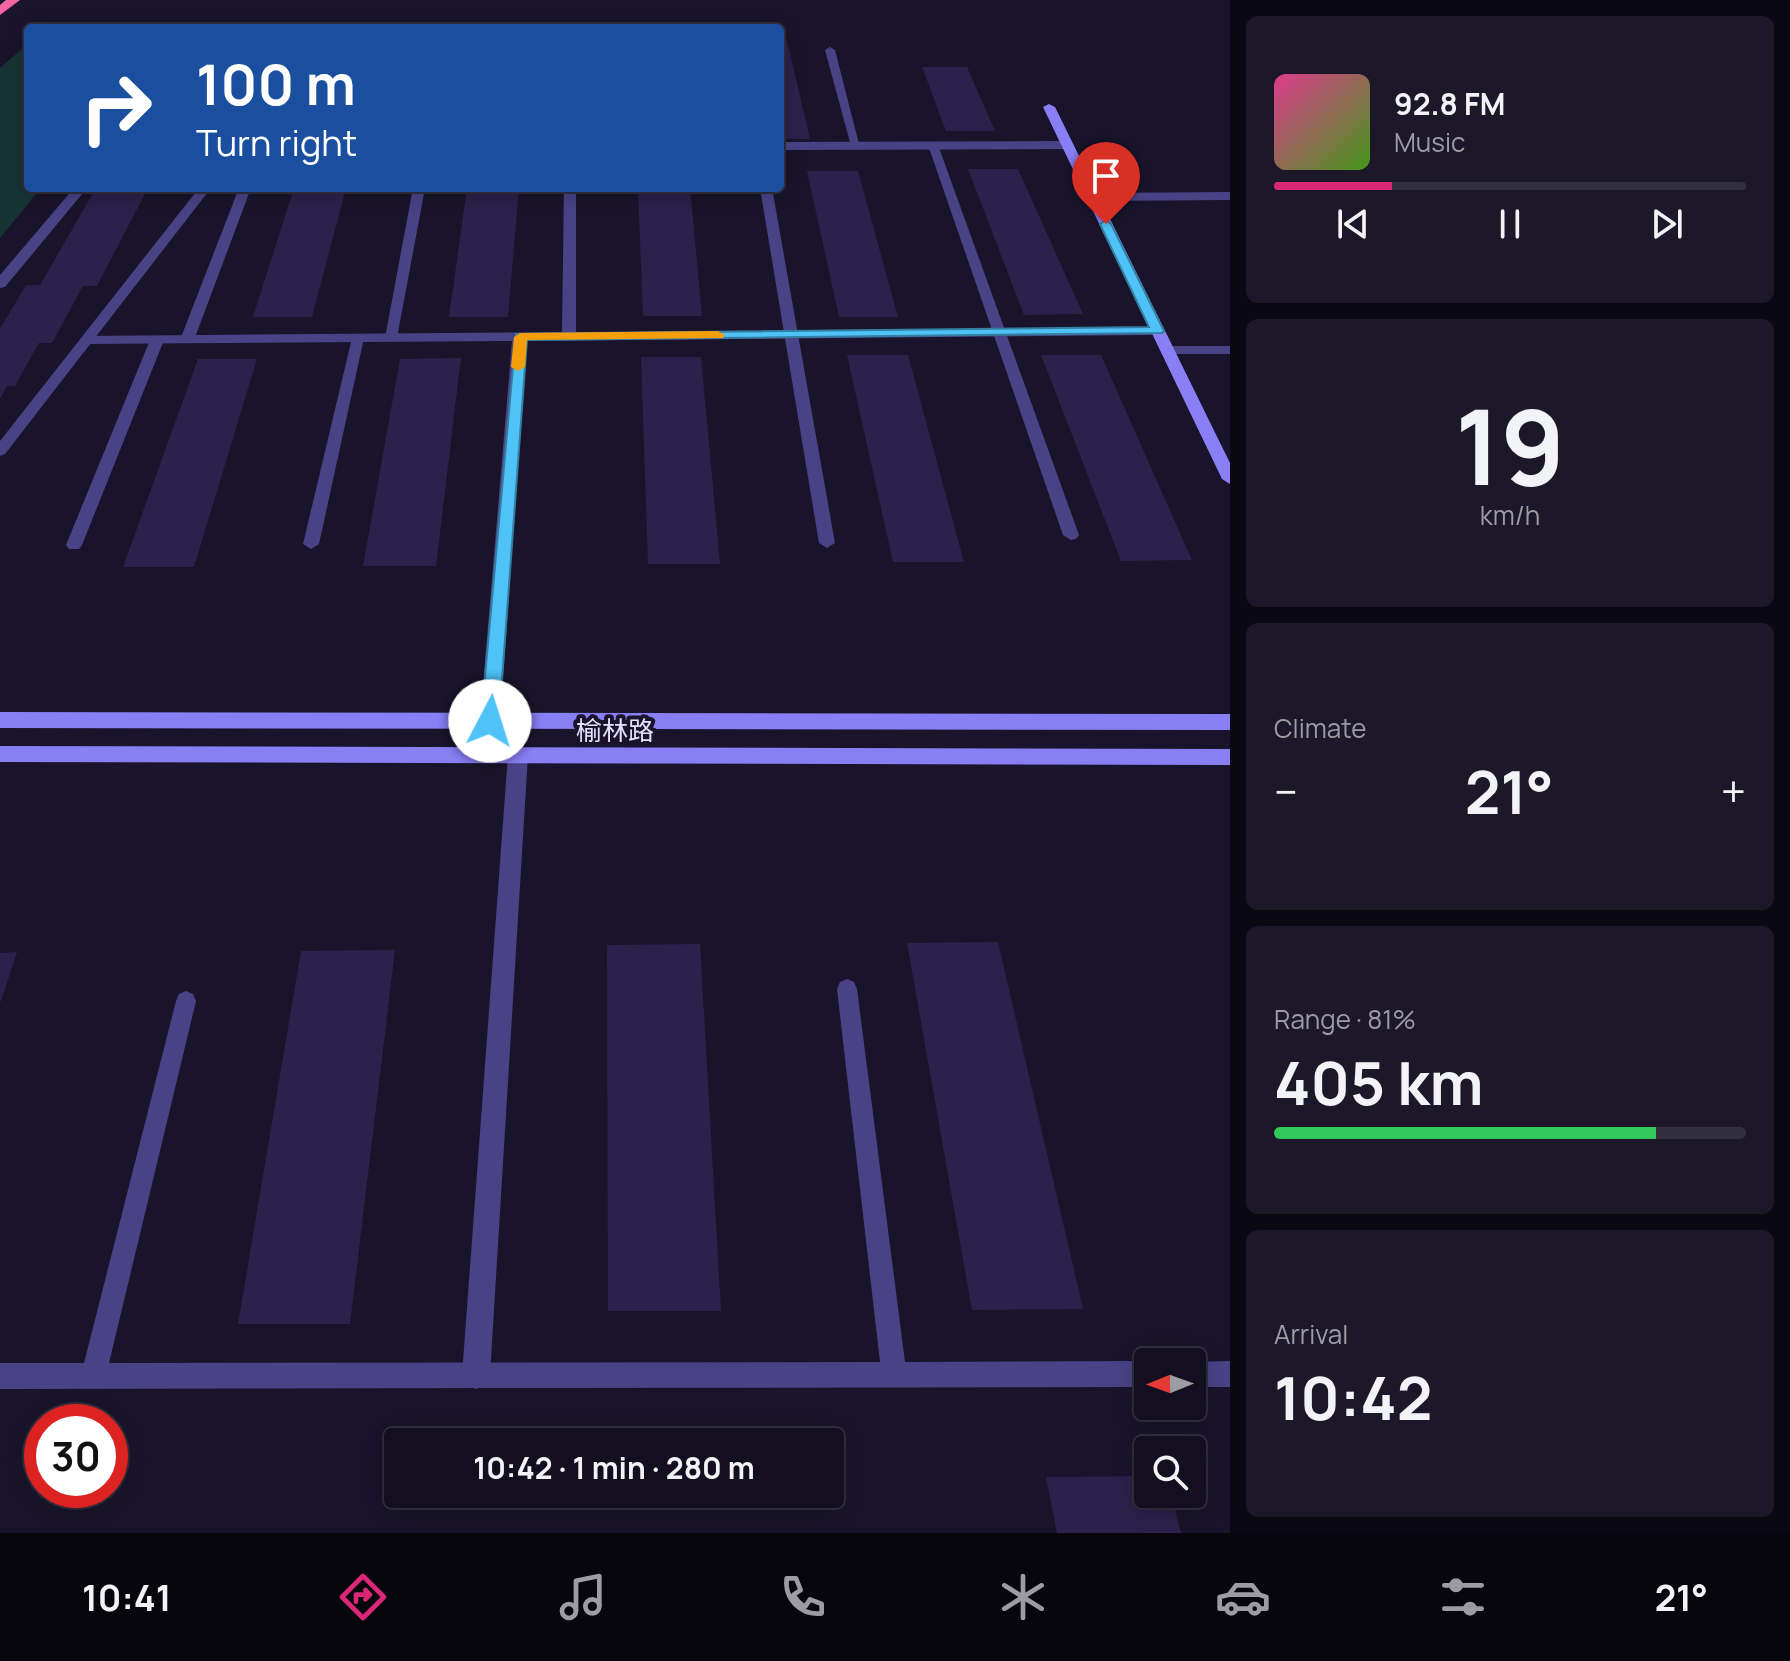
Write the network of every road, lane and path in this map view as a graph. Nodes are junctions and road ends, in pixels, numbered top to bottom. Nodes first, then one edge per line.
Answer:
1 (14, 0) edge
2 (0, 11) edge
3 (830, 50) dead end
4 (1049, 107) dead end
5 (933, 145) junction
6 (1067, 145) junction
7 (784, 146) edge
8 (856, 146) junction
9 (78, 192) edge
10 (202, 192) edge
11 (243, 192) edge
12 (418, 192) edge
13 (570, 192) edge
14 (767, 192) edge
15 (1230, 196) edge
16 (1093, 197) junction
17 (0, 284) edge
18 (1157, 331) junction
19 (999, 332) junction
20 (792, 334) junction
21 (569, 336) junction
22 (520, 337) junction
23 (358, 338) junction
24 (391, 338) junction
25 (87, 340) junction
26 (157, 340) junction
27 (187, 340) junction
28 (1167, 350) junction
29 (1230, 350) edge
30 (0, 451) edge
31 (1230, 479) edge
32 (1071, 535) dead end
33 (827, 543) dead end
34 (311, 544) dead end
35 (74, 545) dead end
36 (0, 720) edge
37 (490, 721) junction
38 (1230, 722) edge
39 (0, 754) edge
40 (518, 755) junction
41 (1230, 757) edge
42 (847, 989) dead end
43 (186, 1001) dead end
44 (1134, 1374) edge
45 (1206, 1374) edge
46 (1230, 1374) edge
47 (476, 1375) junction
48 (894, 1375) junction
49 (0, 1376) edge
50 (93, 1376) junction

1 - 2 highway
3 - 8 lane
4 - 6 main road
5 - 6 street
5 - 8 street
5 - 19 lane
6 - 16 main road
7 - 8 street
9 - 17 street
10 - 25 lane
11 - 27 lane
12 - 24 lane
13 - 21 street
14 - 20 lane
15 - 16 street
16 - 18 main road
18 - 19 street
18 - 28 main road
19 - 20 street
19 - 32 lane
20 - 21 street
20 - 33 lane
21 - 22 street
22 - 24 street
22 - 37 street
23 - 24 street
23 - 27 street
23 - 34 lane
25 - 26 street
25 - 30 lane
26 - 27 street
26 - 35 lane
28 - 29 street
28 - 31 main road
36 - 37 main road, 榆林路
37 - 38 main road, 榆林路
39 - 40 main road, 榆林路
40 - 41 main road, 榆林路
40 - 47 street
42 - 48 lane
43 - 50 lane
44 - 48 lane
45 - 46 lane
47 - 48 lane
47 - 50 lane
49 - 50 lane

